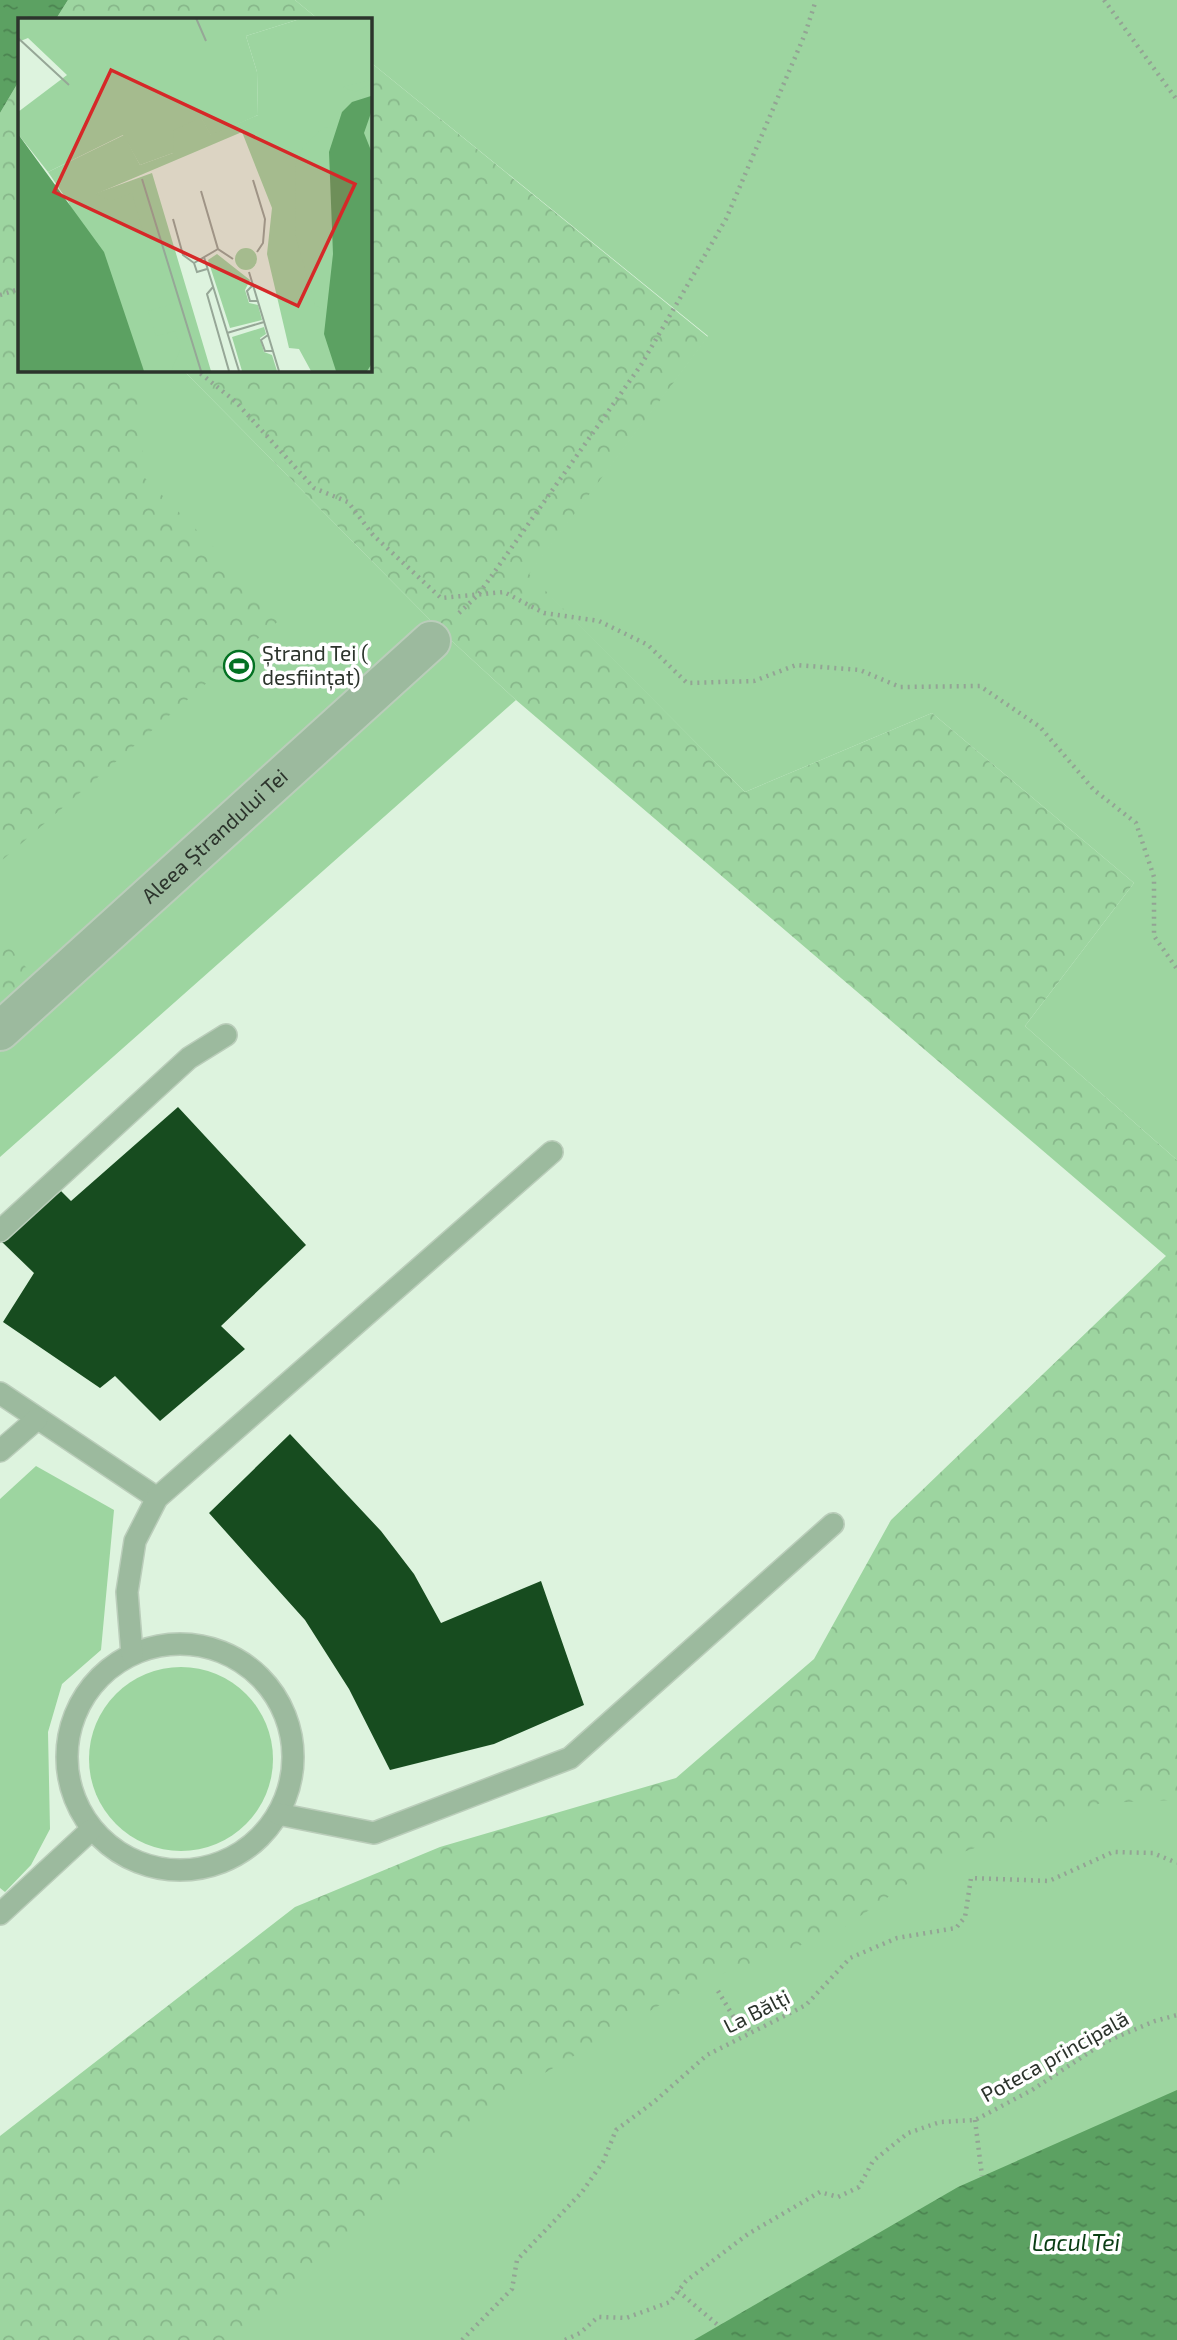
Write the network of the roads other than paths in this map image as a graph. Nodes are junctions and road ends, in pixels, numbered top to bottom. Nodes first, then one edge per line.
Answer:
1 (432, 641) road end
2 (0, 1031) edge
3 (226, 1035) dead end
4 (552, 1152) dead end
5 (0, 1231) edge
6 (0, 1393) edge
7 (37, 1419) junction
8 (0, 1451) edge
9 (157, 1498) junction
10 (833, 1524) dead end
11 (132, 1654) junction
12 (278, 1814) junction
13 (92, 1830) junction
14 (0, 1913) edge

1 - 2 street, Aleea Ștrandului Tei
3 - 5 lane
4 - 9 lane
6 - 7 lane
7 - 8 lane
7 - 9 lane
9 - 11 lane
10 - 12 lane
11 - 12 lane
11 - 13 lane
12 - 13 lane
13 - 14 lane

